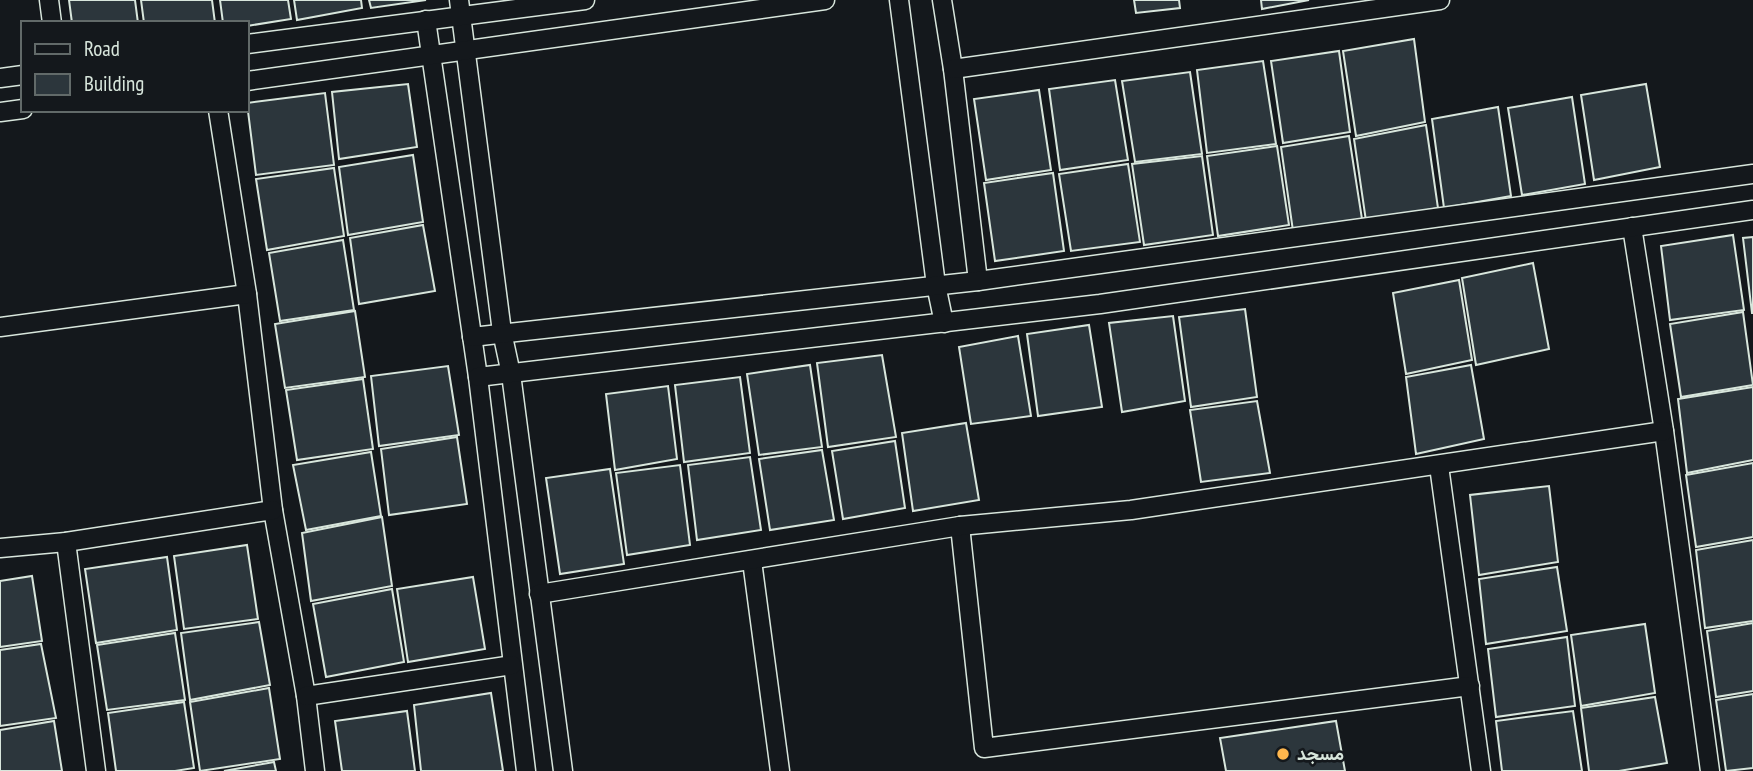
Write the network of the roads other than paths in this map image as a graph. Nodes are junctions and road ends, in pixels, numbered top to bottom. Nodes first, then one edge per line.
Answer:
1 (49, 0) edge
2 (585, 0) edge
3 (825, 0) edge
4 (899, 0) edge
5 (942, 0) edge
6 (1440, 0) edge
7 (460, 8) edge
8 (426, 20) junction
9 (52, 21) edge
10 (248, 44) edge
11 (464, 51) junction
12 (430, 57) junction
13 (953, 69) junction
14 (21, 75) edge
15 (0, 78) edge
16 (248, 81) edge
17 (21, 110) edge
18 (0, 112) edge
19 (218, 112) edge
20 (1753, 174) edge
21 (1753, 210) edge
22 (1632, 228) junction
23 (978, 281) junction
24 (936, 285) junction
25 (247, 294) junction
26 (944, 323) junction
27 (0, 327) edge
28 (502, 332) junction
29 (472, 337) junction
30 (510, 374) junction
31 (478, 377) junction
32 (1664, 431) junction
33 (1439, 466) junction
34 (273, 510) junction
35 (960, 526) junction
36 (66, 542) junction
37 (0, 548) edge
38 (752, 561) junction
39 (539, 594) junction
40 (512, 665) junction
41 (1470, 686) junction
42 (306, 695) junction
43 (96, 771) edge
44 (315, 771) edge
45 (526, 771) edge
46 (563, 771) edge
47 (780, 771) edge
48 (1481, 771) edge
49 (1710, 771) edge

1 - 9 street
2 - 7 street
3 - 11 street
4 - 24 street
5 - 13 street
6 - 13 street
7 - 8 street
7 - 11 street
8 - 10 street
8 - 12 street
11 - 12 street
11 - 28 street
12 - 16 street
12 - 29 street
13 - 23 street
14 - 15 street
17 - 18 street
19 - 25 street
20 - 23 street
21 - 22 street
22 - 26 street
22 - 32 street
23 - 24 street
24 - 26 street
24 - 28 street
25 - 27 street
25 - 34 street
26 - 30 street
28 - 29 street
28 - 30 street
29 - 31 street
30 - 31 street
30 - 39 street
31 - 40 street
32 - 33 street
32 - 49 street
33 - 35 street
33 - 41 street
34 - 36 street
34 - 42 street
35 - 38 street
35 - 41 street
36 - 37 street
36 - 43 street
38 - 39 street
38 - 47 street
39 - 46 street
40 - 42 street
40 - 45 street
41 - 48 street
42 - 44 street

